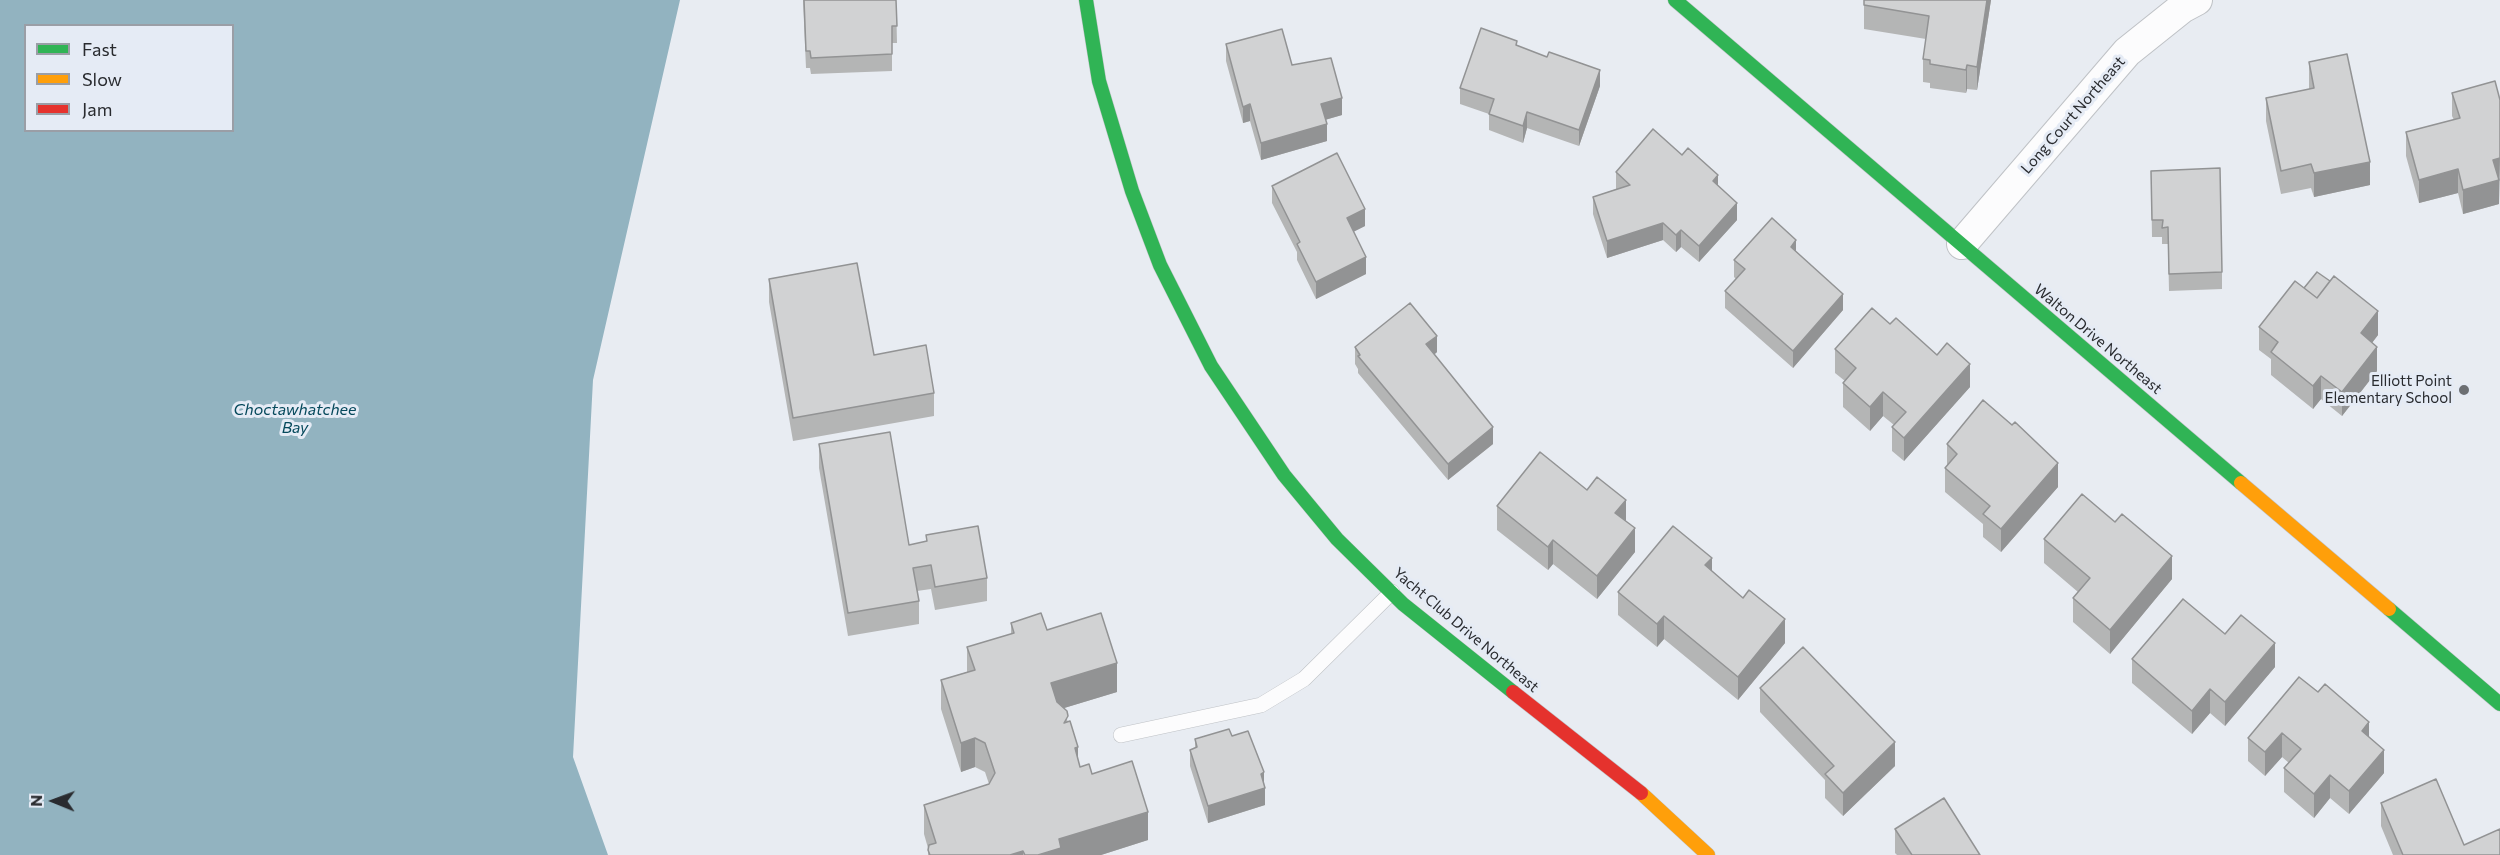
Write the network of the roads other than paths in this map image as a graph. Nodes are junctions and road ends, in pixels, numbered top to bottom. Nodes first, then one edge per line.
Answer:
1 (1086, 0) edge
2 (1675, 0) edge
3 (2197, 0) edge
4 (1962, 244) junction
5 (1392, 592) junction
6 (2500, 704) edge
7 (1121, 735) dead end
8 (1708, 855) edge

1 - 5 street, Yacht Club Drive Northeast
2 - 4 street, Walton Drive Northeast
3 - 4 street, Long Court Northeast
4 - 6 street, Walton Drive Northeast
5 - 7 lane
5 - 8 street, Yacht Club Drive Northeast

